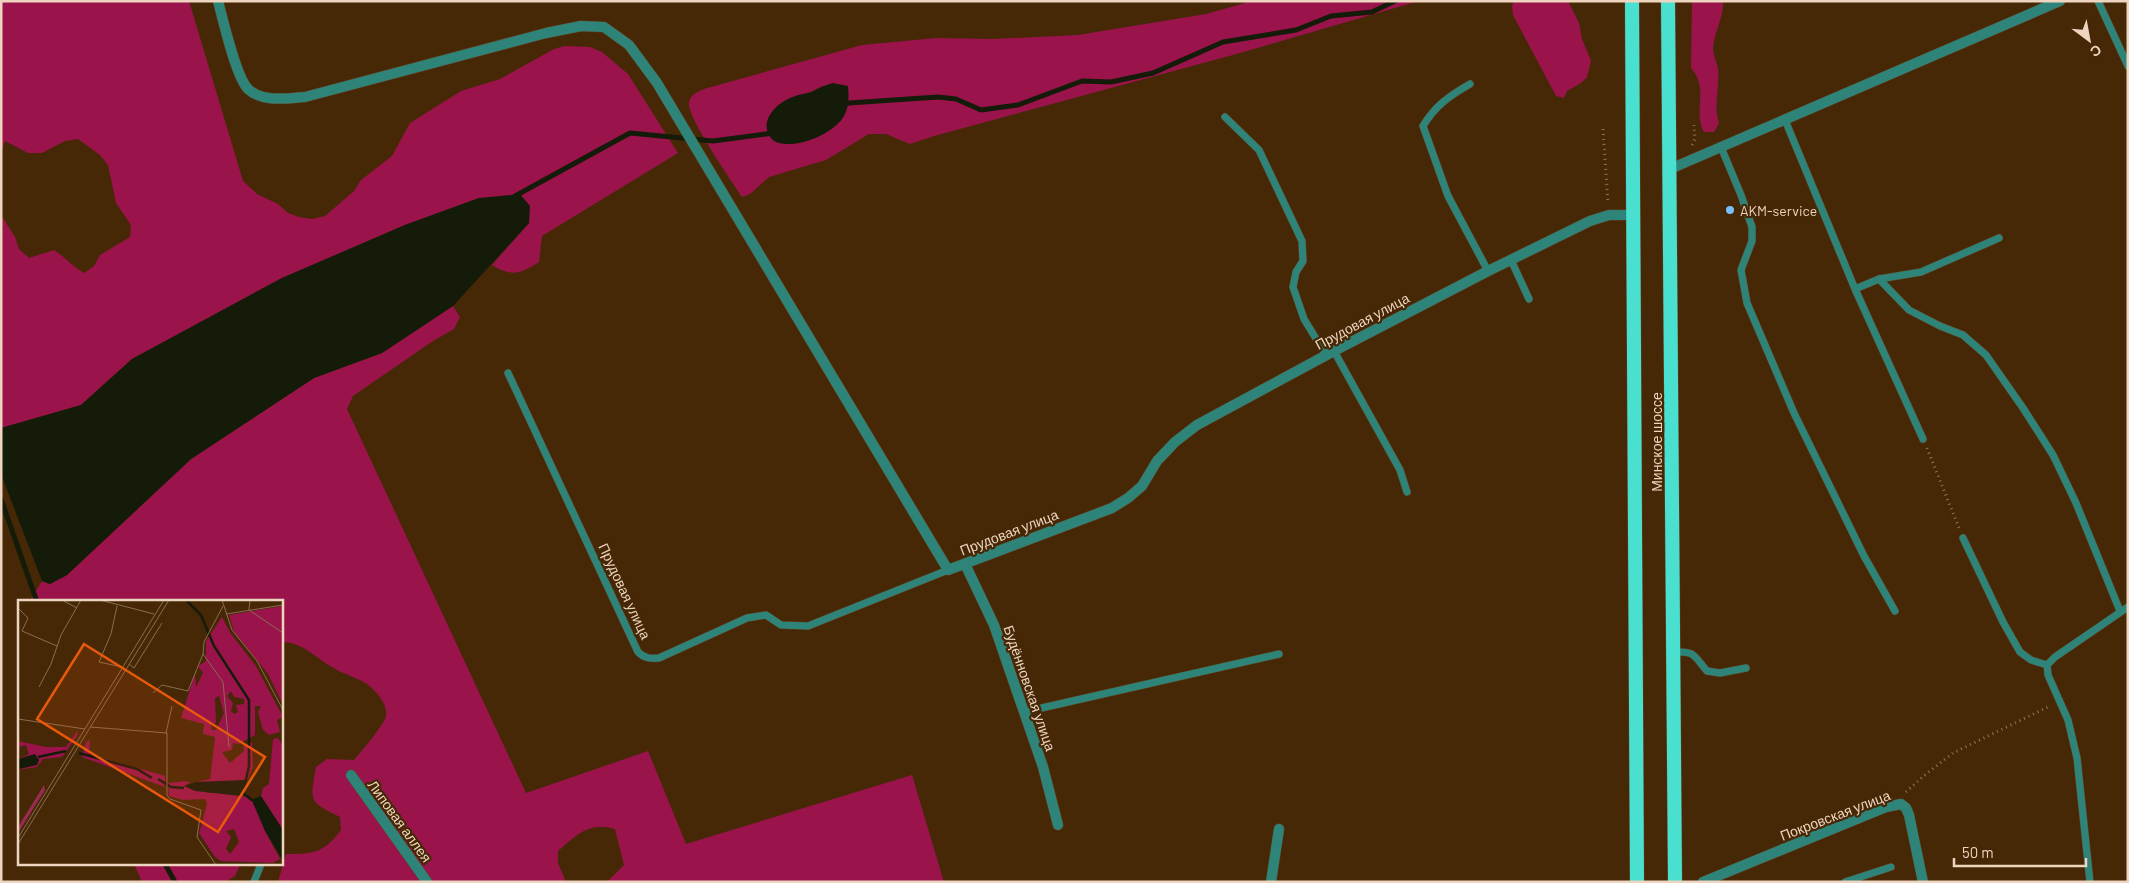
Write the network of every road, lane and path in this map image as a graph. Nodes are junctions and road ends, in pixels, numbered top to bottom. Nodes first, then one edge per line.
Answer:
1 (218, 1) edge
2 (1632, 1) edge
3 (1668, 1) edge
4 (2060, 1) edge
5 (2098, 1) edge
6 (2128, 66) edge
7 (1470, 84) dead end
8 (1224, 117) dead end
9 (1785, 120) junction
10 (1694, 125) dead end
11 (1603, 129) dead end
12 (1690, 148) dead end
13 (1721, 148) junction
14 (1670, 170) junction
15 (1609, 215) junction
16 (1634, 215) junction
17 (1999, 238) dead end
18 (1510, 260) junction
19 (1488, 271) junction
20 (1879, 279) junction
21 (1855, 289) junction
22 (1529, 299) dead end
23 (1330, 353) junction
24 (508, 373) dead end
25 (1923, 438) joint
26 (1407, 492) dead end
27 (1963, 538) joint
28 (964, 564) junction
29 (948, 570) junction
30 (2128, 607) edge
31 (2120, 610) junction
32 (1895, 611) dead end
33 (1673, 652) junction
34 (1279, 654) dead end
35 (2047, 665) junction
36 (1746, 668) dead end
37 (2060, 701) junction
38 (1024, 712) junction
39 (351, 776) dead end
40 (1901, 804) junction
41 (1058, 825) dead end
42 (1278, 829) dead end
43 (259, 866) edge
44 (1891, 867) dead end
45 (254, 882) edge
46 (428, 882) edge
47 (1271, 882) edge
48 (1636, 882) edge
49 (1675, 882) edge
50 (1703, 882) edge
51 (1844, 882) edge
52 (1923, 882) edge
53 (2090, 882) edge

1 - 29 street
2 - 16 highway, Минское шоссе
3 - 14 highway, Минское шоссе
4 - 9 street
5 - 6 lane
7 - 19 lane
8 - 23 lane
9 - 13 street
9 - 21 lane
10 - 12 path
11 - 15 path
13 - 14 street
13 - 32 lane
14 - 33 highway, Минское шоссе
15 - 16 street, Прудовая улица
15 - 18 street, Прудовая улица
16 - 48 highway, Минское шоссе
17 - 20 lane
18 - 19 street, Прудовая улица
18 - 22 lane
19 - 23 street, Прудовая улица
20 - 21 lane
20 - 31 lane
21 - 25 lane
23 - 26 lane
23 - 28 street, Прудовая улица
24 - 29 lane, Прудовая улица
25 - 27 path
27 - 35 lane
28 - 29 street, Прудовая улица
28 - 38 street, Будённовская улица
30 - 31 lane
31 - 35 lane
33 - 36 lane
33 - 49 highway, Минское шоссе
34 - 38 lane
35 - 37 lane
37 - 40 path
37 - 53 lane
38 - 41 street, Будённовская улица
39 - 46 street, Липовая аллея
40 - 50 street, Покровская улица
40 - 52 street, Покровская улица
42 - 47 street
43 - 45 lane
44 - 51 lane

